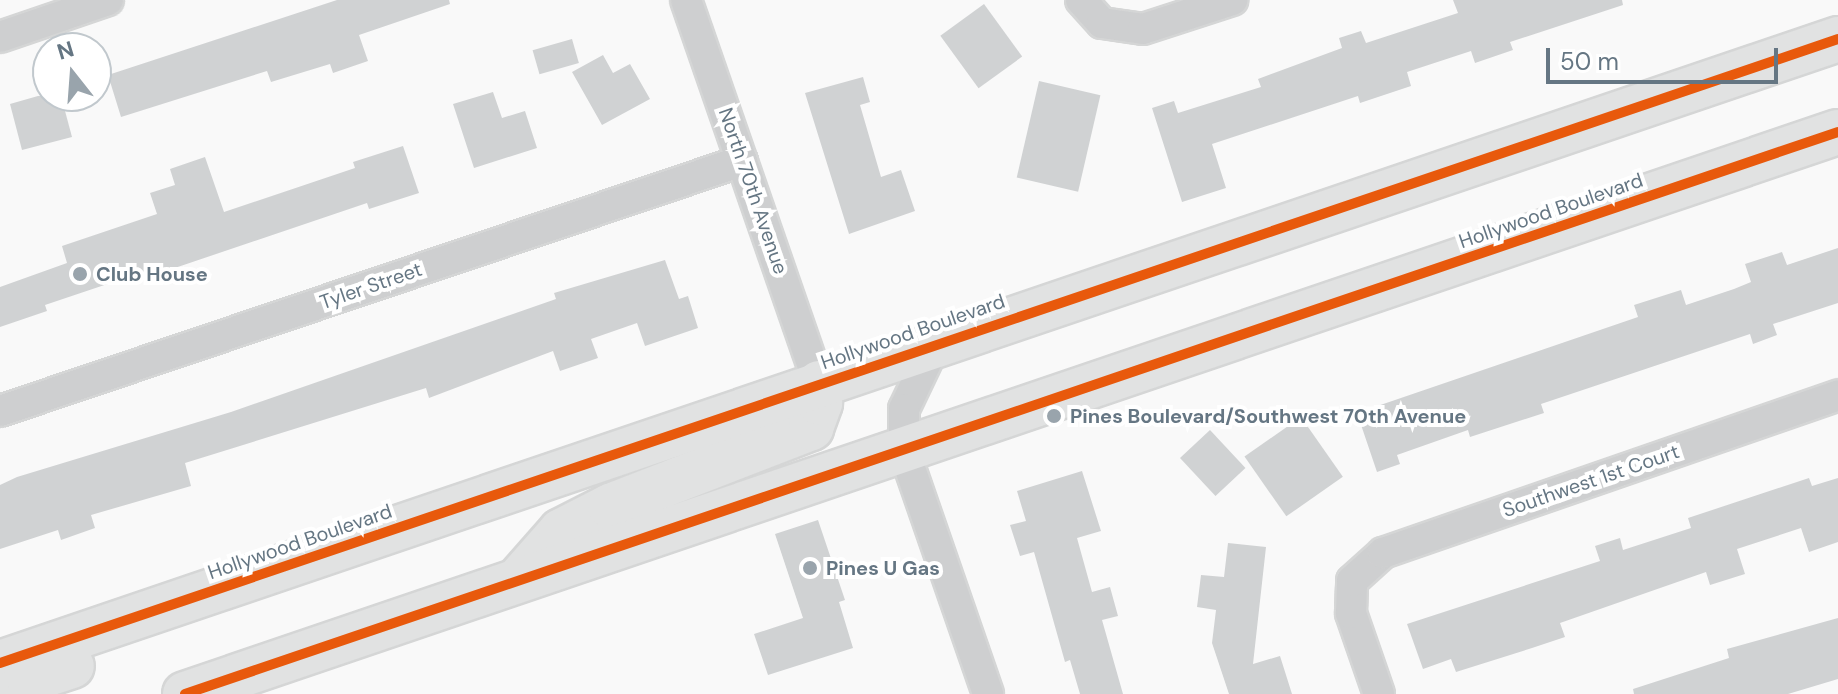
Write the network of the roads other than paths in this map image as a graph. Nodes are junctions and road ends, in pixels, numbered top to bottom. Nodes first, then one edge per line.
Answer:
1 (108, 0) edge
2 (686, 0) edge
3 (1081, 0) edge
4 (1232, 0) edge
5 (0, 37) edge
6 (1838, 39) edge
7 (1838, 132) edge
8 (742, 161) junction
9 (935, 344) junction
10 (819, 383) junction
11 (1838, 395) edge
12 (0, 411) edge
13 (904, 451) junction
14 (257, 576) junction
15 (516, 582) junction
16 (0, 663) edge
17 (208, 690) edge
18 (13, 694) edge
19 (988, 694) edge
20 (1379, 694) edge

1 - 5 street
2 - 8 street, North 70th Avenue
3 - 4 street
6 - 9 highway, Hollywood Boulevard
7 - 13 highway, Hollywood Boulevard
8 - 10 street, North 70th Avenue
8 - 12 street, Tyler Street
9 - 10 highway, Hollywood Boulevard
9 - 13 street
10 - 14 highway, Hollywood Boulevard
10 - 15 highway
11 - 20 street, Southwest 1st Court
13 - 15 highway, Hollywood Boulevard
13 - 19 street
14 - 16 highway, Hollywood Boulevard
14 - 18 highway
15 - 17 highway, Hollywood Boulevard

